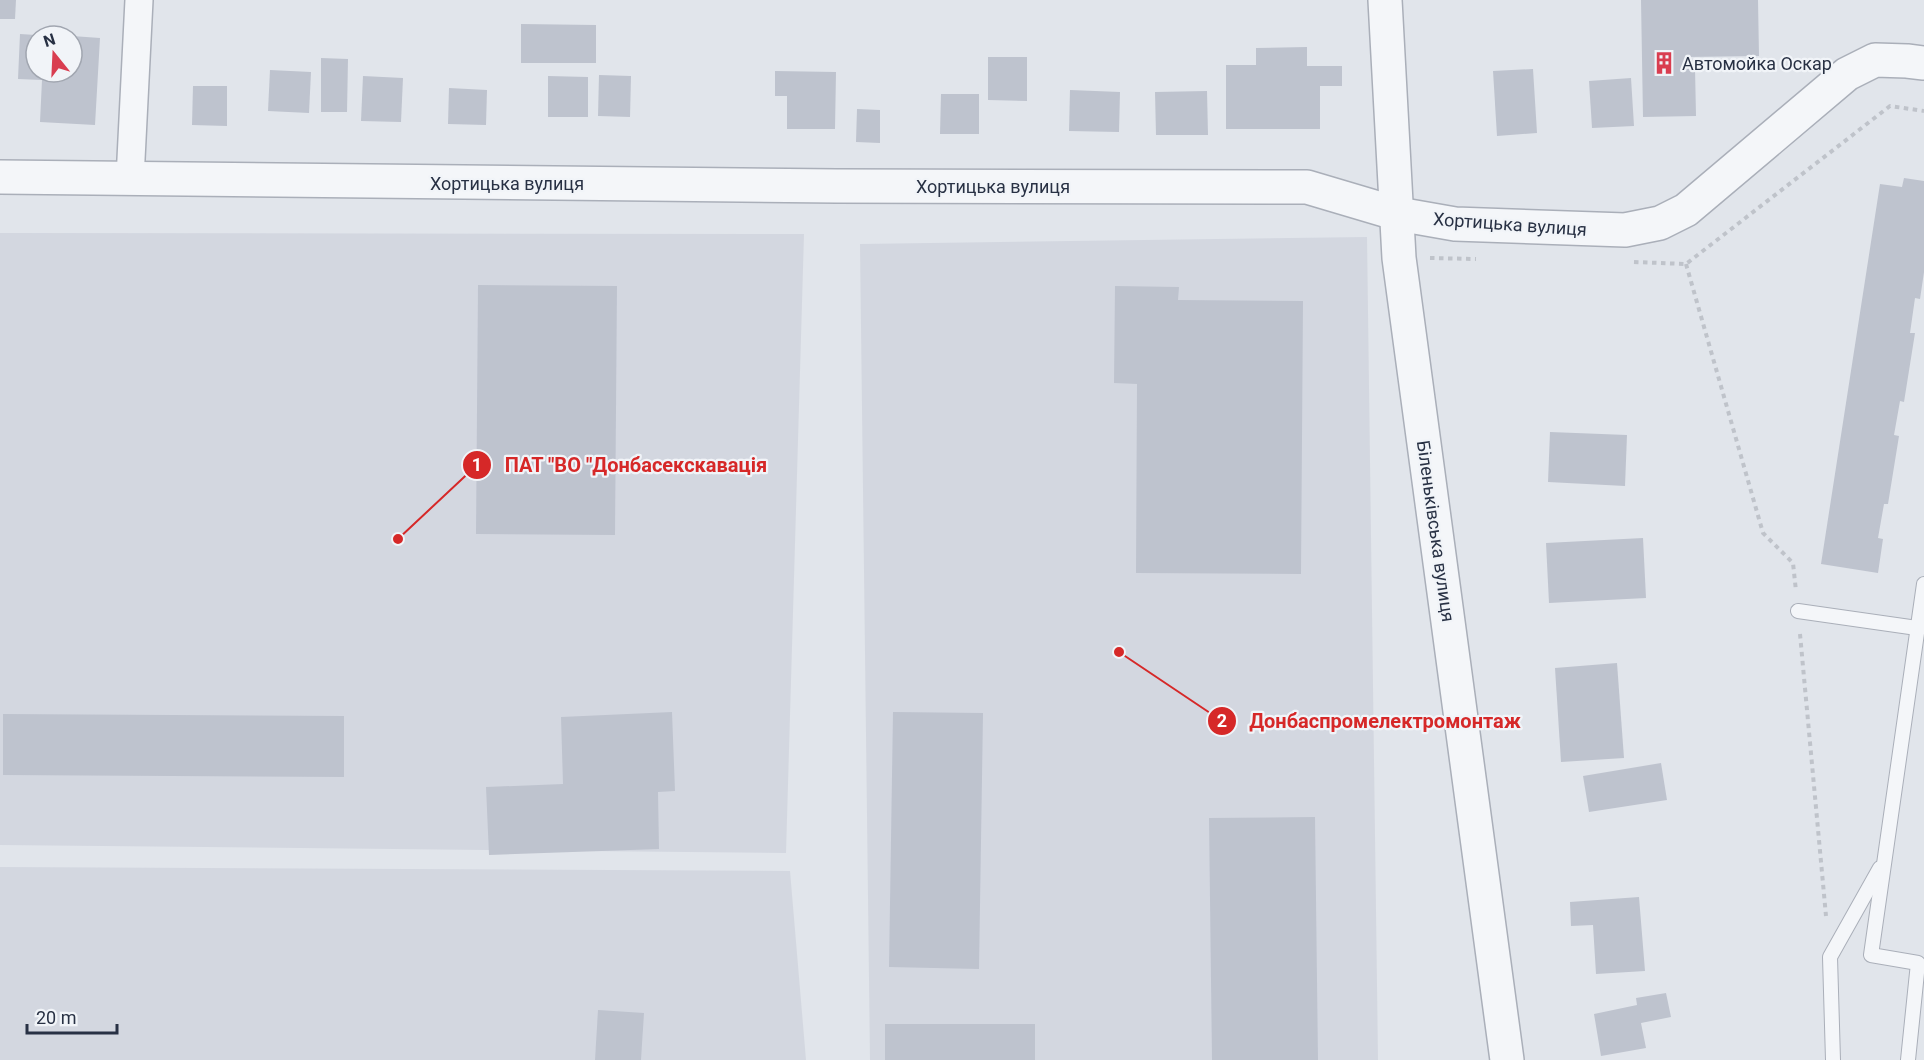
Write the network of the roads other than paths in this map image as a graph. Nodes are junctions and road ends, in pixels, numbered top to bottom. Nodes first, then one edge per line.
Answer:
1 (139, 0) edge
2 (1385, 0) edge
3 (1924, 63) edge
4 (0, 177) edge
5 (129, 179) junction
6 (1398, 214) junction
7 (1924, 584) edge
8 (1798, 611) dead end
9 (1917, 628) junction
10 (1884, 861) junction
11 (1507, 1060) edge
12 (1833, 1060) edge
13 (1908, 1060) edge

1 - 5 street
2 - 6 street, Біленьківська вулиця
3 - 6 street, Хортицька вулиця
4 - 5 street, Хортицька вулиця
5 - 6 street, Хортицька вулиця
6 - 11 street, Біленьківська вулиця
7 - 9 lane
8 - 9 lane
9 - 10 lane
10 - 12 lane
10 - 13 lane

